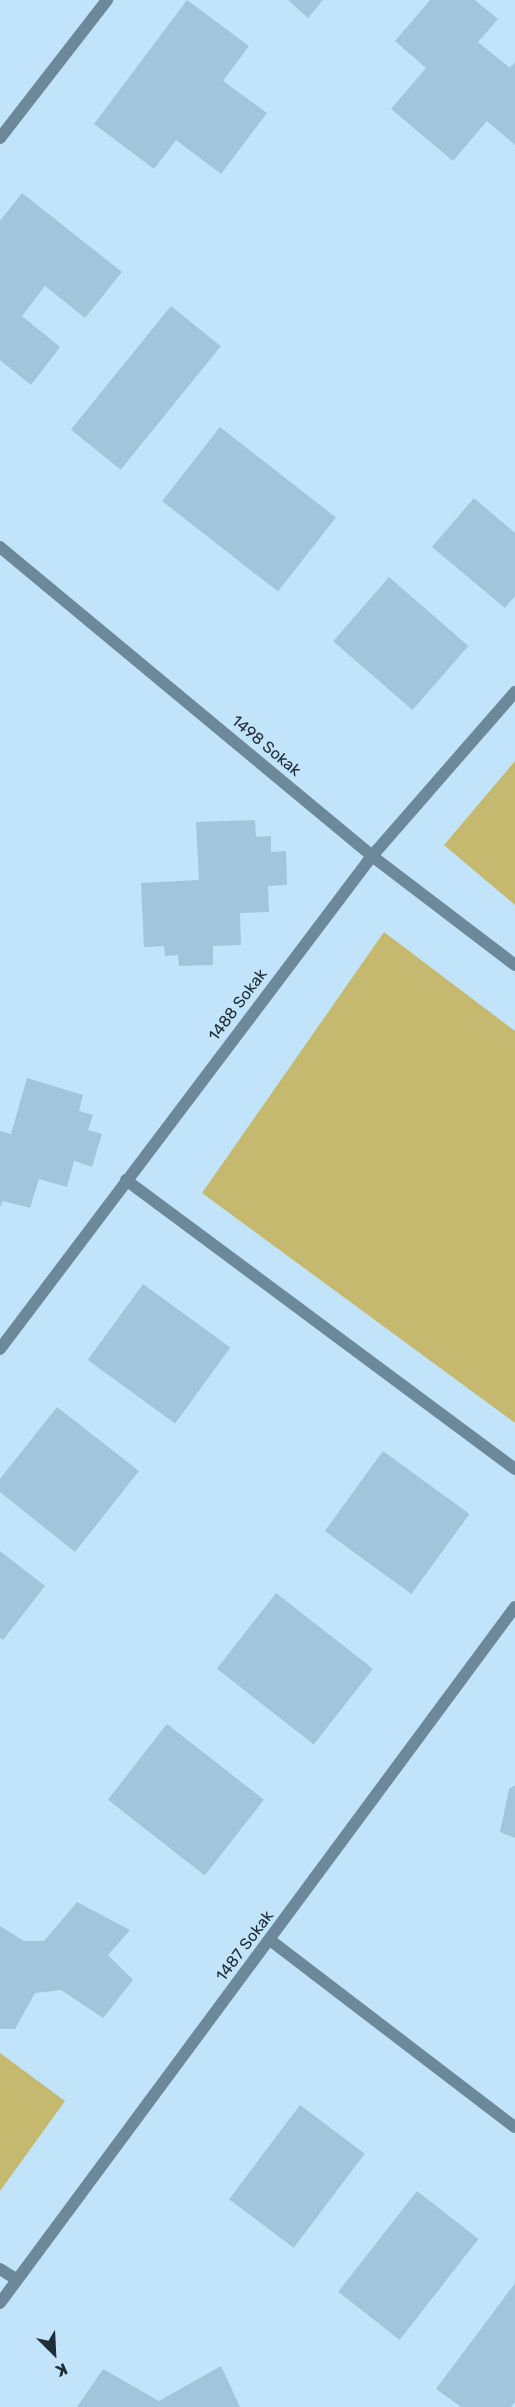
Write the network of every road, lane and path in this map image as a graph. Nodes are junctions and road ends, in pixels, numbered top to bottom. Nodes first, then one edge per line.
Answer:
1 (107, 0) edge
2 (0, 138) edge
3 (0, 548) edge
4 (515, 692) edge
5 (372, 856) junction
6 (515, 965) edge
7 (126, 1180) junction
8 (0, 1349) edge
9 (515, 1469) edge
10 (515, 1607) edge
11 (270, 1940) junction
12 (515, 2127) edge
13 (0, 2269) edge
14 (16, 2279) junction
15 (0, 2303) edge

1 - 2 street
3 - 5 street, 1498 Sokak
4 - 5 street, 1488 Sokak
5 - 6 street, 1498 Sokak
5 - 7 street, 1488 Sokak
7 - 8 street, 1488 Sokak
7 - 9 street
10 - 11 street, 1487 Sokak
11 - 12 street
11 - 14 street, 1487 Sokak
13 - 14 street
14 - 15 street, 1487 Sokak

